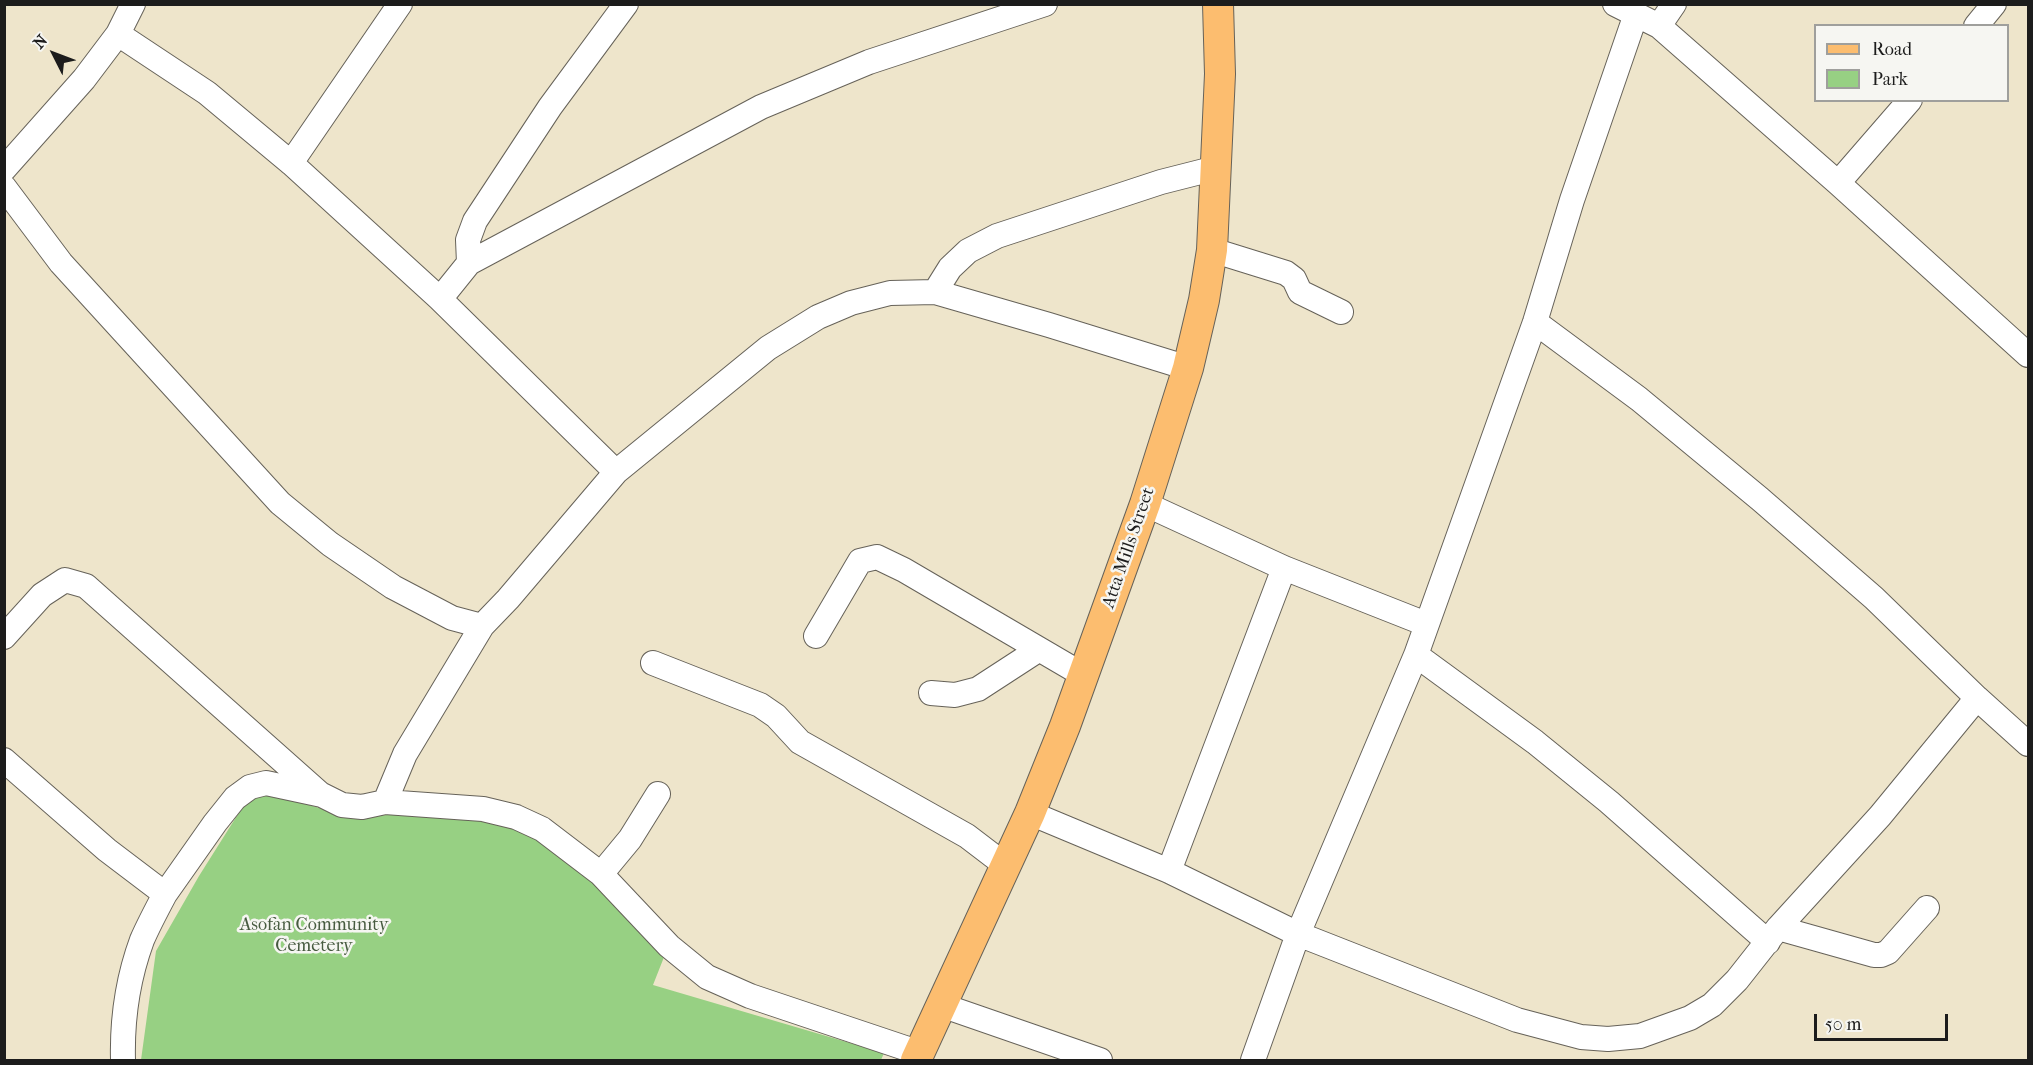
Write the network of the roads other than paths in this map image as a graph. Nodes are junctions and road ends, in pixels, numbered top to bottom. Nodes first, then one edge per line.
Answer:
1 (133, 4) edge
2 (400, 4) edge
3 (626, 4) edge
4 (1046, 4) edge
5 (1218, 4) edge
6 (1674, 4) edge
7 (1625, 9) edge
8 (1659, 26) junction
9 (118, 34) junction
10 (1908, 102) edge
11 (291, 163) junction
12 (1216, 168) junction
13 (4, 169) edge
14 (1838, 183) junction
15 (4, 187) edge
16 (1212, 250) junction
17 (469, 263) junction
18 (934, 292) junction
19 (440, 299) junction
20 (1341, 312) dead end
21 (1535, 322) junction
22 (2028, 355) edge
23 (1188, 368) junction
24 (616, 472) junction
25 (1146, 504) junction
26 (1284, 568) junction
27 (1426, 624) junction
28 (483, 626) junction
29 (816, 636) dead end
30 (4, 637) edge
31 (1038, 650) junction
32 (1416, 655) junction
33 (654, 663) dead end
34 (1085, 676) junction
35 (931, 693) dead end
36 (1977, 698) junction
37 (2028, 744) edge
38 (4, 760) edge
39 (658, 794) dead end
40 (322, 795) junction
41 (385, 802) junction
42 (1030, 813) junction
43 (1005, 864) junction
44 (1169, 871) junction
45 (601, 874) junction
46 (165, 894) junction
47 (1927, 908) dead end
48 (1298, 934) junction
49 (1773, 935) junction
50 (941, 1005) junction
51 (918, 1057) edge
52 (123, 1060) edge
53 (1100, 1060) edge
54 (1253, 1060) edge

1 - 9 street
2 - 11 street
3 - 17 street
4 - 17 street
5 - 12 main road, Atta Mills Street
6 - 8 street
7 - 8 street
7 - 21 street
8 - 14 street
9 - 11 street
9 - 13 street
10 - 14 street
11 - 19 street
12 - 16 main road, Atta Mills Street
12 - 18 street
14 - 22 street
15 - 28 street
16 - 20 street
16 - 23 main road, Atta Mills Street
17 - 19 street
18 - 23 street
18 - 24 street
19 - 24 street
21 - 27 street
21 - 36 street
23 - 25 main road, Atta Mills Street
24 - 28 street
25 - 26 street
25 - 34 main road, Atta Mills Street
26 - 27 street
26 - 44 street
27 - 32 street
28 - 41 street
29 - 31 street
30 - 40 street
31 - 34 street
31 - 35 street
32 - 48 street
32 - 49 street
33 - 43 street
34 - 42 main road, Atta Mills Street
36 - 37 street
36 - 49 street
38 - 46 street
39 - 45 street
40 - 41 street
40 - 46 street
41 - 45 street
42 - 43 main road, Atta Mills Street
42 - 44 street
43 - 50 main road, Atta Mills Street
44 - 48 street
45 - 51 street
46 - 52 street
47 - 49 street
48 - 49 street
48 - 54 street
50 - 51 main road, Atta Mills Street
50 - 53 street

